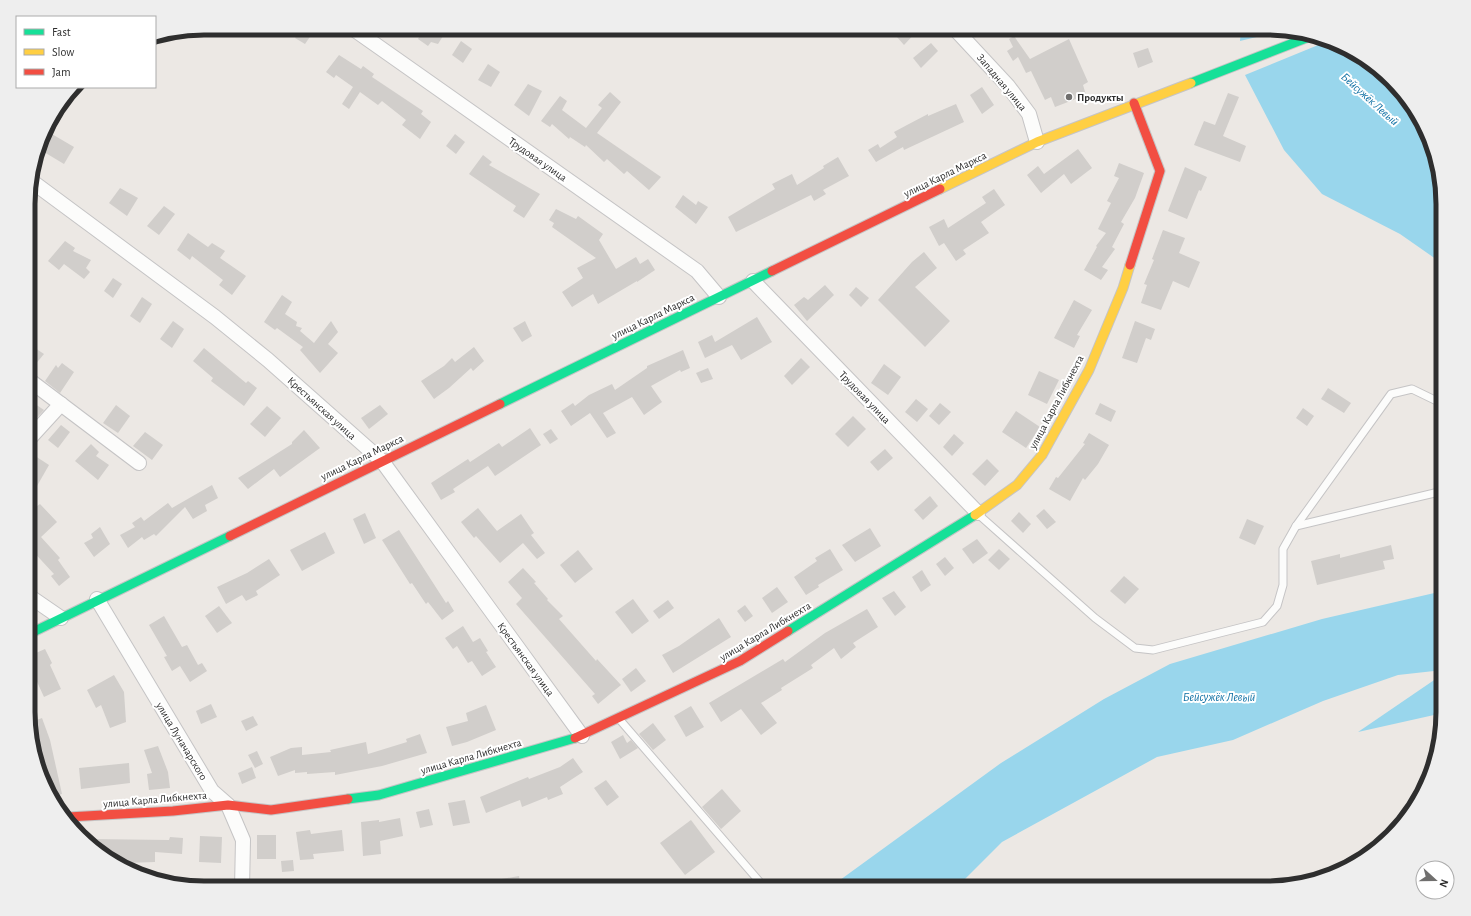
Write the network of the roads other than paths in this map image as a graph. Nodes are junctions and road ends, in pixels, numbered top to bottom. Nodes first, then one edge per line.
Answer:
1 (362, 35) edge
2 (961, 35) edge
3 (1303, 39) edge
4 (1134, 103) junction
5 (1037, 142) junction
6 (36, 184) edge
7 (753, 281) junction
8 (719, 297) junction
9 (35, 384) edge
10 (1436, 401) edge
11 (61, 404) junction
12 (35, 433) edge
13 (382, 461) junction
14 (139, 463) dead end
15 (1436, 493) edge
16 (978, 513) junction
17 (1296, 526) junction
18 (97, 599) junction
19 (35, 600) edge
20 (61, 618) junction
21 (35, 631) edge
22 (619, 718) junction
23 (582, 736) junction
24 (228, 804) junction
25 (72, 817) edge
26 (242, 881) edge
27 (759, 881) edge

1 - 8 street, Трудовая улица
2 - 5 street, Западная улица
3 - 4 street, улица Карла Маркса
4 - 5 street, улица Карла Маркса
4 - 16 street, улица Карла Либкнехта
5 - 7 street, улица Карла Маркса
6 - 13 street, Крестьянская улица
7 - 8 street, улица Карла Маркса
7 - 16 street, Трудовая улица
8 - 13 street, улица Карла Маркса
9 - 11 street
10 - 17 lane
11 - 12 street
11 - 14 street
13 - 18 street, улица Карла Маркса
13 - 23 street, Крестьянская улица
15 - 17 lane
16 - 17 lane
16 - 22 street, улица Карла Либкнехта
18 - 20 street, улица Карла Маркса
18 - 24 street, улица Луначарского
19 - 20 street
20 - 21 street, улица Карла Маркса
22 - 23 street, улица Карла Либкнехта
22 - 27 lane
23 - 24 street, улица Карла Либкнехта
24 - 25 street, улица Карла Либкнехта
24 - 26 street, улица Луначарского

